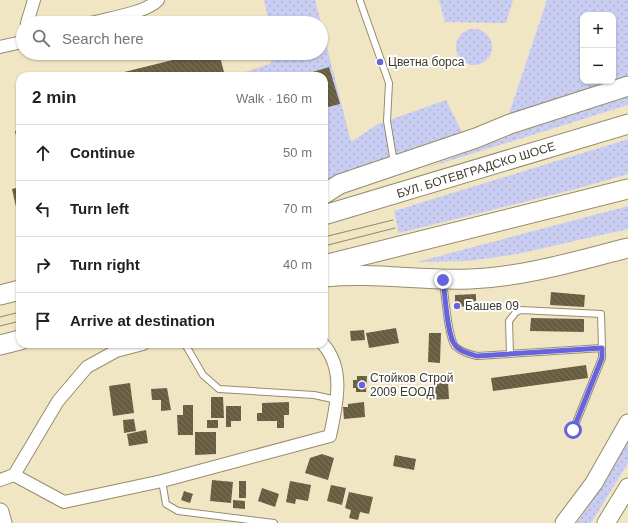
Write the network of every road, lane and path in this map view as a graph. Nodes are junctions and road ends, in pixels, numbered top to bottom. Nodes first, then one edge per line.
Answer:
1 (34, 0) edge
2 (158, 0) edge
3 (360, 1) dead end
4 (29, 16) edge
5 (115, 16) edge
6 (16, 43) edge
7 (0, 47) edge
8 (628, 86) edge
9 (628, 124) edge
10 (394, 166) junction
11 (628, 189) edge
12 (328, 192) edge
13 (328, 214) edge
14 (628, 248) edge
15 (328, 264) edge
16 (328, 277) edge
17 (443, 280) junction
18 (16, 291) edge
19 (0, 295) edge
20 (16, 341) edge
21 (0, 345) edge
22 (128, 348) edge
23 (187, 348) edge
24 (327, 348) edge
25 (602, 348) junction
26 (510, 354) junction
27 (337, 400) junction
28 (628, 423) edge
29 (573, 430) dead end
30 (14, 475) junction
31 (0, 480) edge
32 (162, 481) junction
33 (628, 487) edge
34 (0, 512) edge
35 (3, 523) edge
36 (274, 523) edge
37 (564, 523) edge
38 (606, 523) edge

1 - 4 street
2 - 5 street
3 - 10 lane
6 - 7 street
8 - 10 main road
9 - 13 main road, БУЛ. БОТЕВГРАДСКО ШОСЕ
10 - 12 main road
11 - 15 main road
14 - 17 main road
16 - 17 main road
17 - 26 lane
18 - 19 main road
20 - 21 main road
22 - 30 street
23 - 27 lane
24 - 27 street
25 - 26 lane
25 - 26 lane
25 - 29 lane
27 - 32 street
28 - 37 street
30 - 31 street
30 - 32 street
32 - 36 lane
33 - 38 street
34 - 35 street

